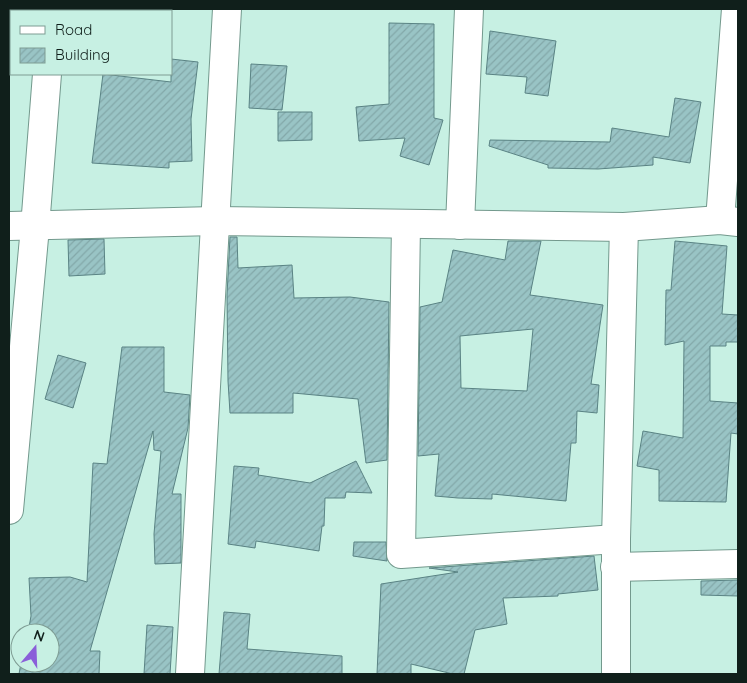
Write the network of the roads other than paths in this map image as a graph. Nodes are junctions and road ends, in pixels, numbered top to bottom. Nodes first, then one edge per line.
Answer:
1 (227, 9) edge
2 (469, 9) edge
3 (736, 9) edge
4 (47, 75) edge
5 (215, 221) junction
6 (729, 221) edge
7 (406, 224) junction
8 (460, 225) junction
9 (9, 226) edge
10 (35, 227) junction
11 (624, 227) junction
12 (9, 510) edge
13 (616, 539) junction
14 (738, 564) edge
15 (615, 567) junction
16 (190, 674) edge
17 (616, 674) edge

1 - 5 street
2 - 8 street
3 - 6 street
4 - 10 street
5 - 7 street
5 - 10 street
5 - 16 street
6 - 11 street
7 - 8 street
7 - 13 street
8 - 11 street
9 - 10 street
10 - 12 street
11 - 13 street
13 - 15 street
14 - 15 street
15 - 17 street

